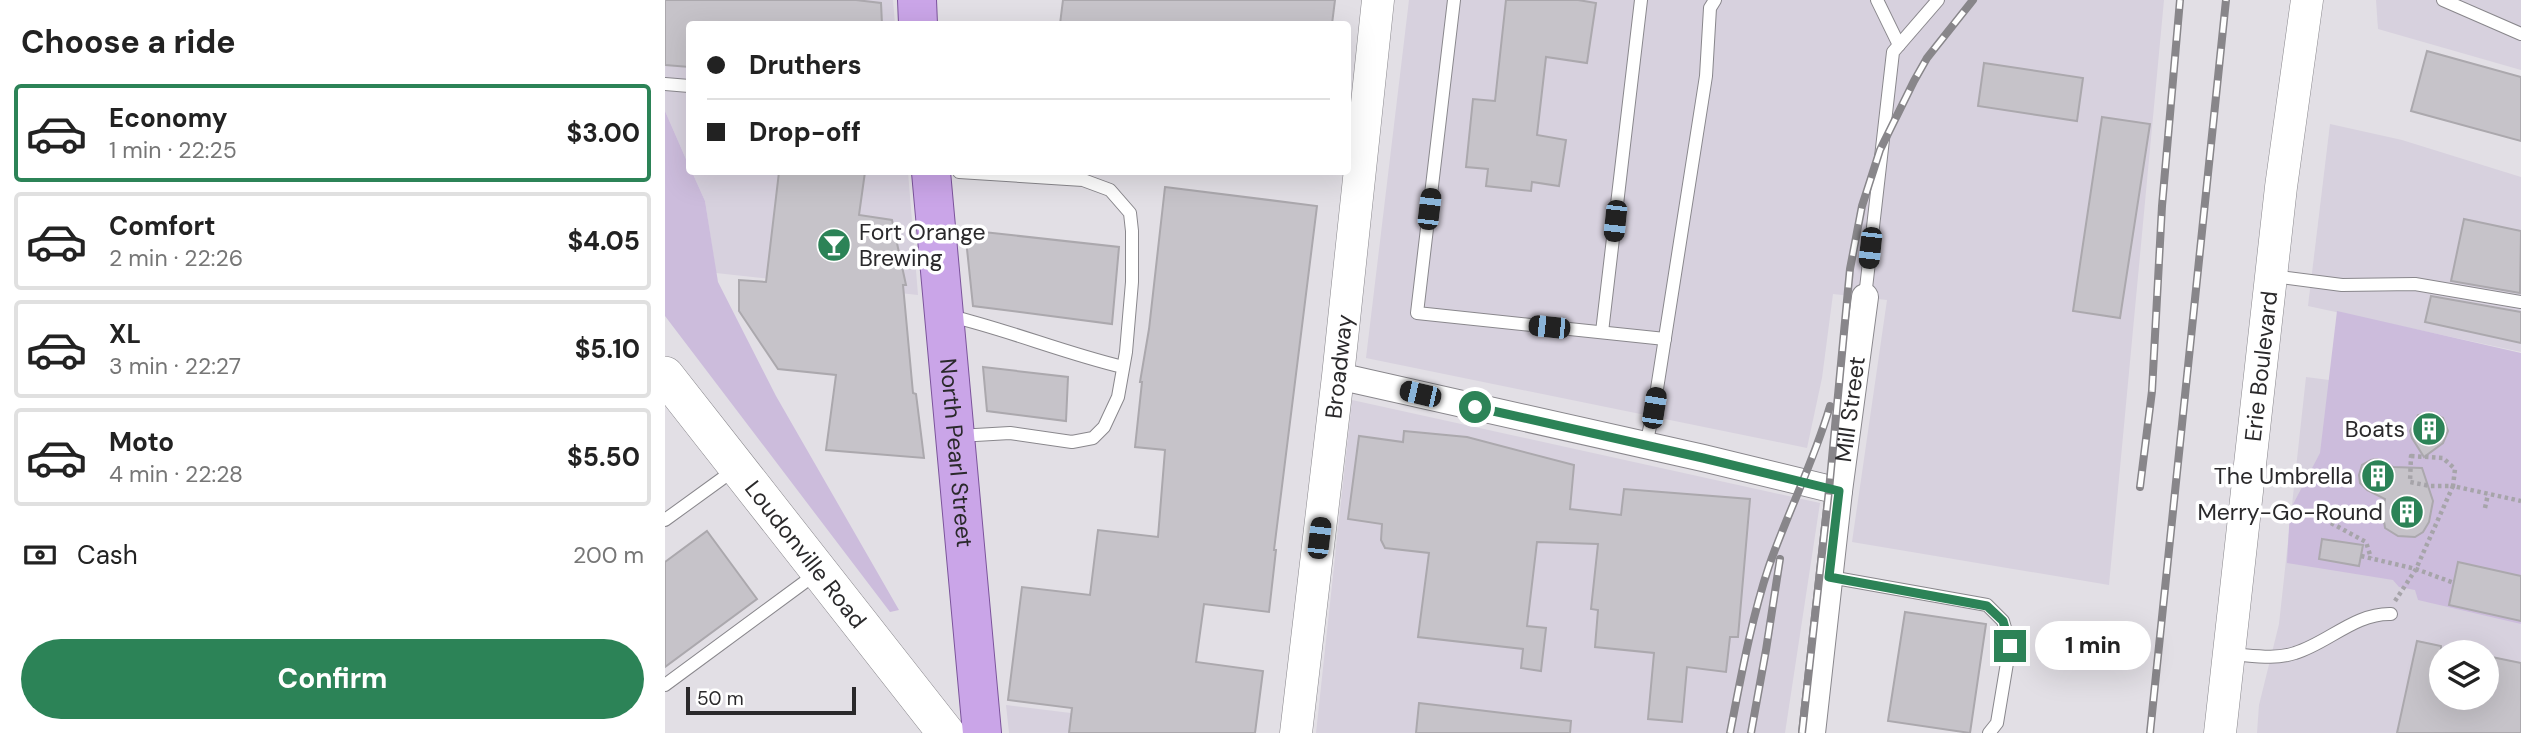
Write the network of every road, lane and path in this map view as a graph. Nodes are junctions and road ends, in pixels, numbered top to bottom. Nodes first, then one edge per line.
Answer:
1 (916, 0) edge
2 (1378, 0) edge
3 (1454, 0) edge
4 (1641, 0) edge
5 (1715, 0) edge
6 (1877, 0) edge
7 (1938, 0) edge
8 (2307, 0) edge
9 (2443, 0) edge
10 (918, 21) edge
11 (2521, 34) edge
12 (1899, 45) junction
13 (665, 84) edge
14 (686, 86) edge
15 (1353, 170) edge
16 (931, 175) edge
17 (1006, 175) edge
18 (2271, 276) junction
19 (1865, 297) joint
20 (2521, 302) edge
21 (943, 315) junction
22 (1602, 332) junction
23 (1665, 338) junction
24 (1123, 368) junction
25 (665, 374) edge
26 (1338, 376) junction
27 (954, 436) junction
28 (1646, 445) junction
29 (737, 468) junction
30 (2453, 486) junction
31 (1839, 491) junction
32 (2487, 494) junction
33 (2521, 501) edge
34 (2485, 508) dead end
35 (665, 520) edge
36 (2331, 523) dead end
37 (2361, 556) dead end
38 (2372, 558) junction
39 (2416, 569) junction
40 (819, 572) junction
41 (1829, 577) junction
42 (2454, 583) dead end
43 (2405, 588) dead end
44 (2391, 614) dead end
45 (2229, 654) junction
46 (665, 685) edge
47 (946, 733) edge
48 (982, 733) edge
49 (1296, 733) edge
50 (1812, 733) edge
51 (1989, 733) edge
52 (2220, 733) edge

1 - 10 main road
2 - 15 street, Broadway
3 - 22 lane
4 - 22 lane
5 - 23 lane
6 - 12 lane
7 - 12 lane
8 - 18 street, Erie Boulevard
9 - 11 lane
12 - 19 lane
13 - 14 lane
15 - 26 street, Broadway
16 - 21 main road, North Pearl Street
17 - 24 lane
18 - 20 lane
18 - 45 street, Erie Boulevard
19 - 31 street, Mill Street
21 - 24 lane
21 - 27 main road, North Pearl Street
22 - 23 lane
23 - 28 lane
24 - 27 lane
25 - 29 main road, Loudonville Road
26 - 28 street
26 - 49 street, Broadway
27 - 48 main road, North Pearl Street
28 - 31 street
29 - 35 lane
29 - 40 main road, Loudonville Road
30 - 30 path
30 - 32 path
30 - 39 path
31 - 41 street, Mill Street
32 - 33 path
32 - 34 path
36 - 38 path
37 - 38 path
38 - 39 path
39 - 42 path
39 - 43 path
40 - 46 lane
40 - 47 main road, Loudonville Road
41 - 50 street, Mill Street
41 - 51 lane
44 - 45 lane
45 - 52 street, Erie Boulevard

